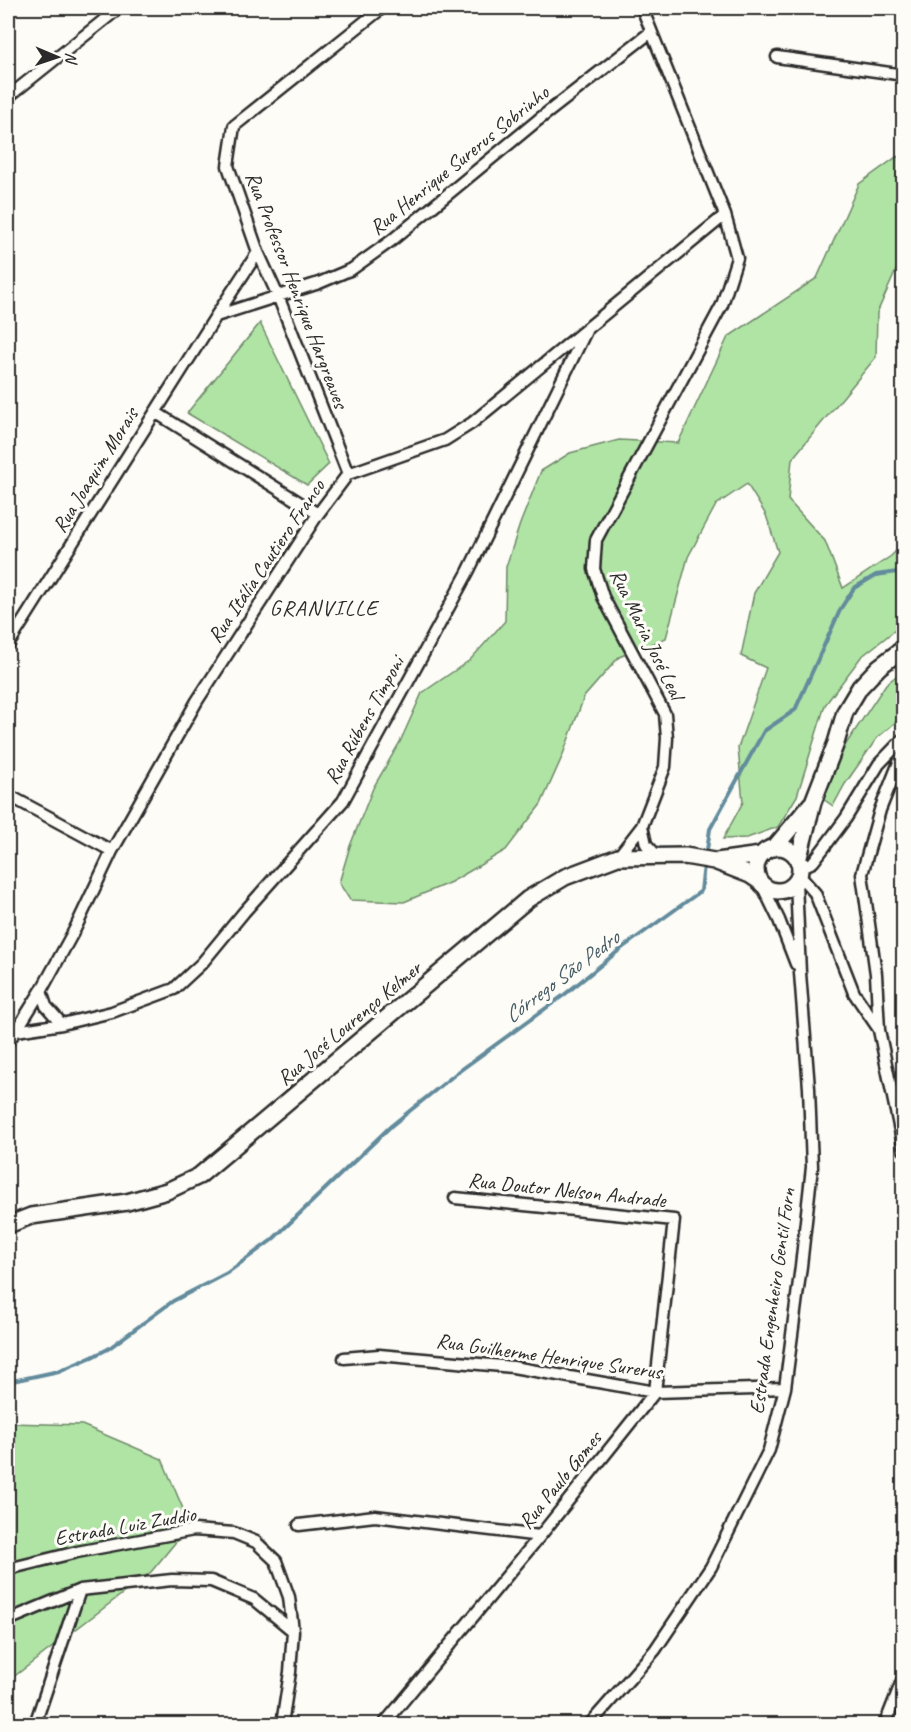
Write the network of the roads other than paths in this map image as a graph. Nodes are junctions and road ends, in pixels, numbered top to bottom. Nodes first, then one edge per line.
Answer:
1 (119, 8) edge
2 (382, 8) edge
3 (642, 8) edge
4 (651, 32) junction
5 (777, 57) dead end
6 (903, 75) edge
7 (8, 97) edge
8 (725, 215) junction
9 (258, 252) junction
10 (278, 296) junction
11 (216, 316) junction
12 (588, 328) junction
13 (155, 412) junction
14 (348, 474) junction
15 (318, 514) junction
16 (8, 645) edge
17 (903, 648) edge
18 (903, 738) edge
19 (903, 750) edge
20 (8, 795) edge
21 (813, 802) junction
22 (642, 826) junction
23 (112, 851) junction
24 (767, 851) junction
25 (618, 856) junction
26 (657, 856) junction
27 (713, 861) junction
28 (798, 871) junction
29 (761, 884) junction
30 (800, 973) junction
31 (41, 991) junction
32 (62, 1024) junction
33 (879, 1030) junction
34 (16, 1031) junction
35 (8, 1041) edge
36 (903, 1150) edge
37 (455, 1198) dead end
38 (8, 1224) edge
39 (344, 1358) dead end
40 (785, 1388) junction
41 (655, 1392) junction
42 (299, 1525) dead end
43 (540, 1536) junction
44 (8, 1569) edge
45 (80, 1590) junction
46 (8, 1620) edge
47 (293, 1631) junction
48 (903, 1676) edge
49 (35, 1725) edge
50 (282, 1725) edge
51 (384, 1725) edge
52 (590, 1725) edge
53 (885, 1725) edge

1 - 7 street
2 - 9 street, Rua Professor Henrique Hargreaves
3 - 4 street
4 - 8 street
4 - 10 street, Rua Henrique Surerus Sobrinho
5 - 6 street
8 - 12 street, Rua Itália Cautiero Franco
8 - 22 street, Rua Maria José Leal
9 - 10 street, Rua Professor Henrique Hargreaves
9 - 11 street, Rua Joaquim Morais
10 - 11 street
10 - 14 street, Rua Professor Henrique Hargreaves
11 - 13 street, Rua Joaquim Morais
12 - 14 street, Rua Itália Cautiero Franco
12 - 32 street, Rua Rúbens Timponi
13 - 15 street
13 - 16 street, Rua Joaquim Morais
14 - 15 street, Rua Itália Cautiero Franco
15 - 23 street, Rua Itália Cautiero Franco
17 - 21 main road, Estrada Engenheiro Gentil Forn
18 - 28 street
19 - 33 street
20 - 23 street
21 - 24 main road, Estrada Engenheiro Gentil Forn
21 - 28 main road, Estrada Engenheiro Gentil Forn
22 - 25 street, Rua Maria José Leal
22 - 26 street
23 - 31 street, Rua Itália Cautiero Franco
24 - 27 main road, Rua José Lourenço Kelmer
24 - 28 main road
24 - 29 main road
25 - 26 main road, Rua José Lourenço Kelmer
25 - 38 main road, Rua José Lourenço Kelmer
26 - 27 main road, Rua José Lourenço Kelmer
27 - 29 main road, Rua José Lourenço Kelmer
28 - 29 main road
28 - 30 street, Estrada Engenheiro Gentil Forn
28 - 33 street
29 - 30 street, Estrada Engenheiro Gentil Forn
30 - 40 street, Estrada Engenheiro Gentil Forn
31 - 32 street
31 - 34 street, Rua Itália Cautiero Franco
32 - 34 street, Rua Rúbens Timponi
33 - 36 street
34 - 35 street, Rua Itália Cautiero Franco
37 - 41 street, Rua Doutor Nelson Andrade
39 - 41 street, Rua Guilherme Henrique Surerus
40 - 41 street, Rua Guilherme Henrique Surerus
40 - 52 street, Estrada Engenheiro Gentil Forn
41 - 43 street, Rua Paulo Gomes
42 - 43 street
43 - 51 street, Rua Paulo Gomes
44 - 47 street, Estrada Luiz Zuddio
45 - 46 street
45 - 47 street
45 - 49 street
47 - 50 street
48 - 53 street

